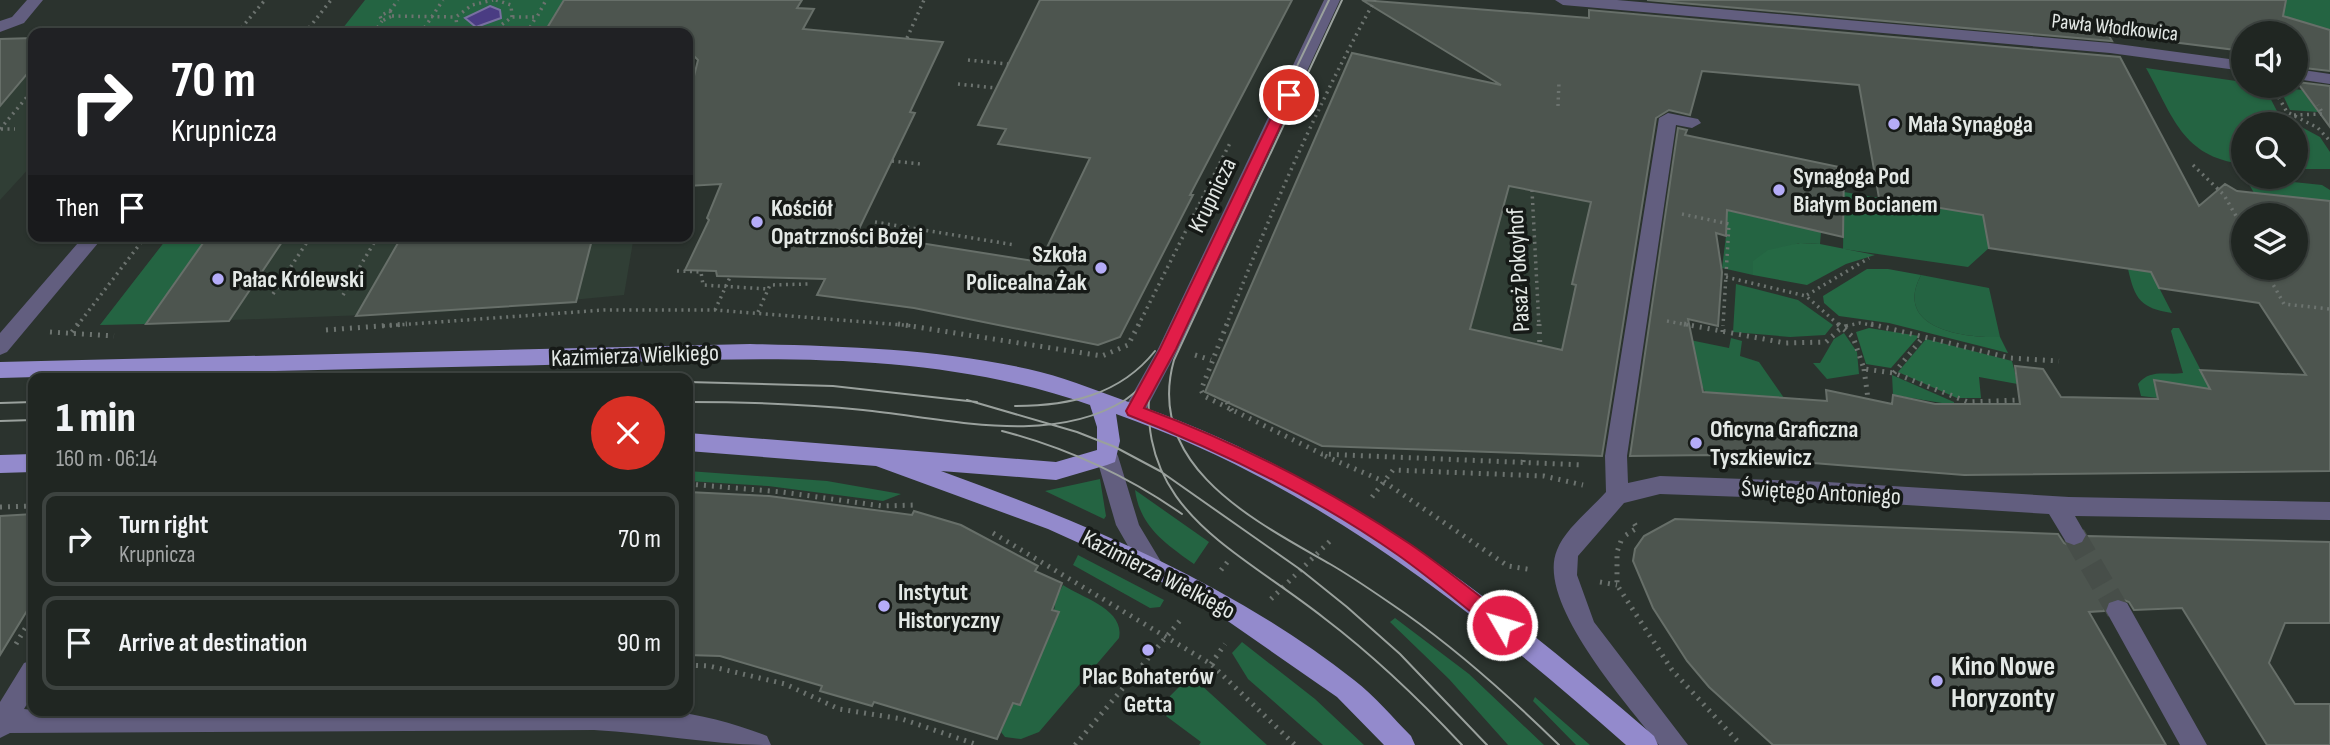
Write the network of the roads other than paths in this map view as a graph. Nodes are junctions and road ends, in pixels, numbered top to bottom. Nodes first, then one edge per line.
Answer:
1 (35, 0) edge
2 (1332, 0) edge
3 (1563, 0) edge
4 (0, 27) edge
5 (2231, 64) edge
6 (2308, 76) edge
7 (2330, 79) edge
8 (1692, 123) dead end
9 (90, 242) edge
10 (0, 347) edge
11 (0, 370) edge
12 (1098, 399) junction
13 (1134, 411) junction
14 (693, 442) edge
15 (1107, 456) junction
16 (883, 459) junction
17 (28, 463) edge
18 (0, 464) edge
19 (1617, 495) junction
20 (2056, 505) junction
21 (2330, 511) edge
22 (2074, 535) tunnel mouth
23 (1151, 565) junction
24 (2118, 611) tunnel mouth
25 (28, 679) edge
26 (1, 724) edge
27 (758, 745) edge
28 (1402, 745) edge
29 (1645, 745) edge
30 (1675, 745) edge
31 (2194, 745) edge

1 - 4 street
2 - 13 street, Krupnicza
3 - 5 street, Pawła Włodkowica
6 - 7 street
8 - 19 street
9 - 10 street
11 - 12 main road, Kazimierza Wielkiego
12 - 13 main road, Kazimierza Wielkiego
12 - 15 main road
13 - 29 main road, Kazimierza Wielkiego
14 - 16 main road, Kazimierza Wielkiego
15 - 16 main road, Kazimierza Wielkiego
15 - 23 street
16 - 23 main road, Kazimierza Wielkiego
17 - 18 main road
19 - 20 street, Świętego Antoniego
19 - 30 street
20 - 21 street, Świętego Antoniego
20 - 22 street
23 - 28 main road, Kazimierza Wielkiego
24 - 31 street
25 - 26 street
26 - 27 street

